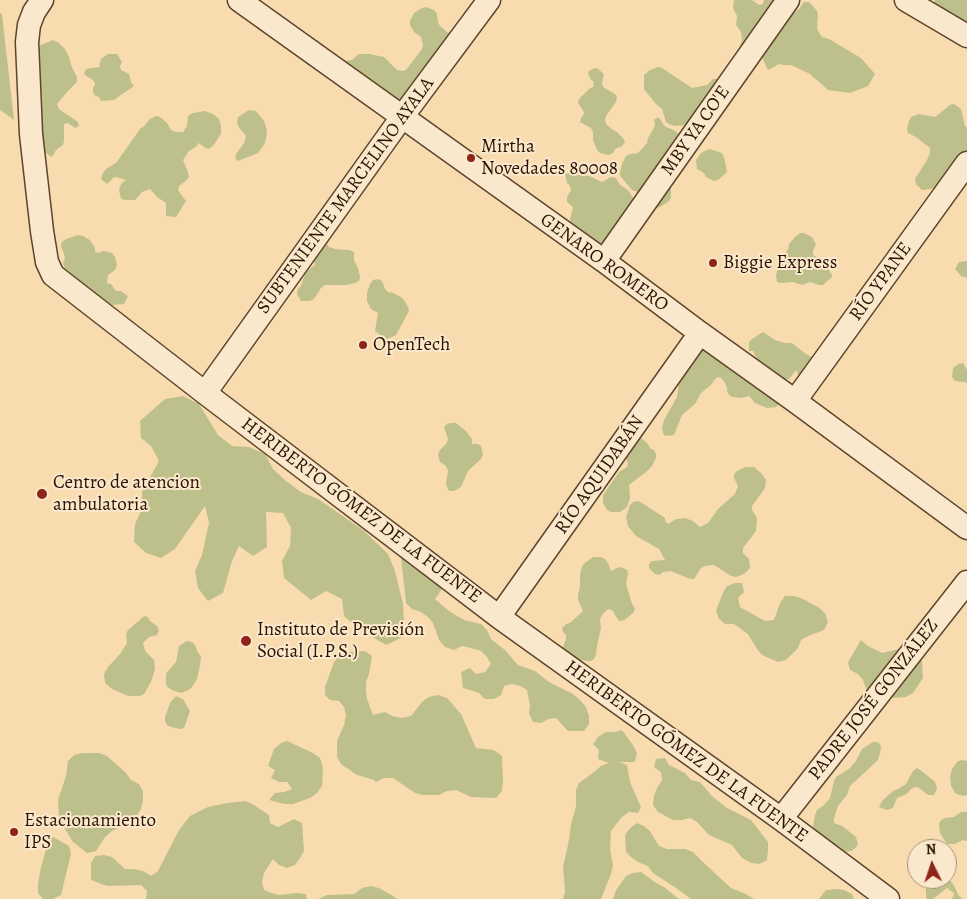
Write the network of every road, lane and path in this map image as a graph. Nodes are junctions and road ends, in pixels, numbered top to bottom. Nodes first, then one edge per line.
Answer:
1 (240, 0) edge
2 (489, 0) edge
3 (788, 0) edge
4 (906, 0) edge
5 (38, 6) edge
6 (967, 36) edge
7 (402, 117) junction
8 (967, 163) edge
9 (604, 261) junction
10 (700, 333) junction
11 (205, 393) junction
12 (795, 401) junction
13 (967, 528) edge
14 (967, 582) edge
15 (499, 617) junction
16 (781, 819) junction
17 (888, 899) edge

1 - 7 street, GENARO ROMERO
2 - 7 street, SUBTENIENTE MARCELINO AYALA
3 - 9 street, MBY YA CO'E
4 - 6 street
5 - 11 street, HERIBERTO GÓMEZ DE LA FUENTE
7 - 9 street, GENARO ROMERO
7 - 11 street, SUBTENIENTE MARCELINO AYALA
8 - 12 street, RÍO YPANE
9 - 10 street, GENARO ROMERO
10 - 12 street, GENARO ROMERO
10 - 15 street, RÍO AQUIDABÁN
11 - 15 street, HERIBERTO GÓMEZ DE LA FUENTE
12 - 13 street, GENARO ROMERO
14 - 16 street, PADRE JOSÉ GONZÁLEZ
15 - 16 street, HERIBERTO GÓMEZ DE LA FUENTE
16 - 17 street, HERIBERTO GÓMEZ DE LA FUENTE

